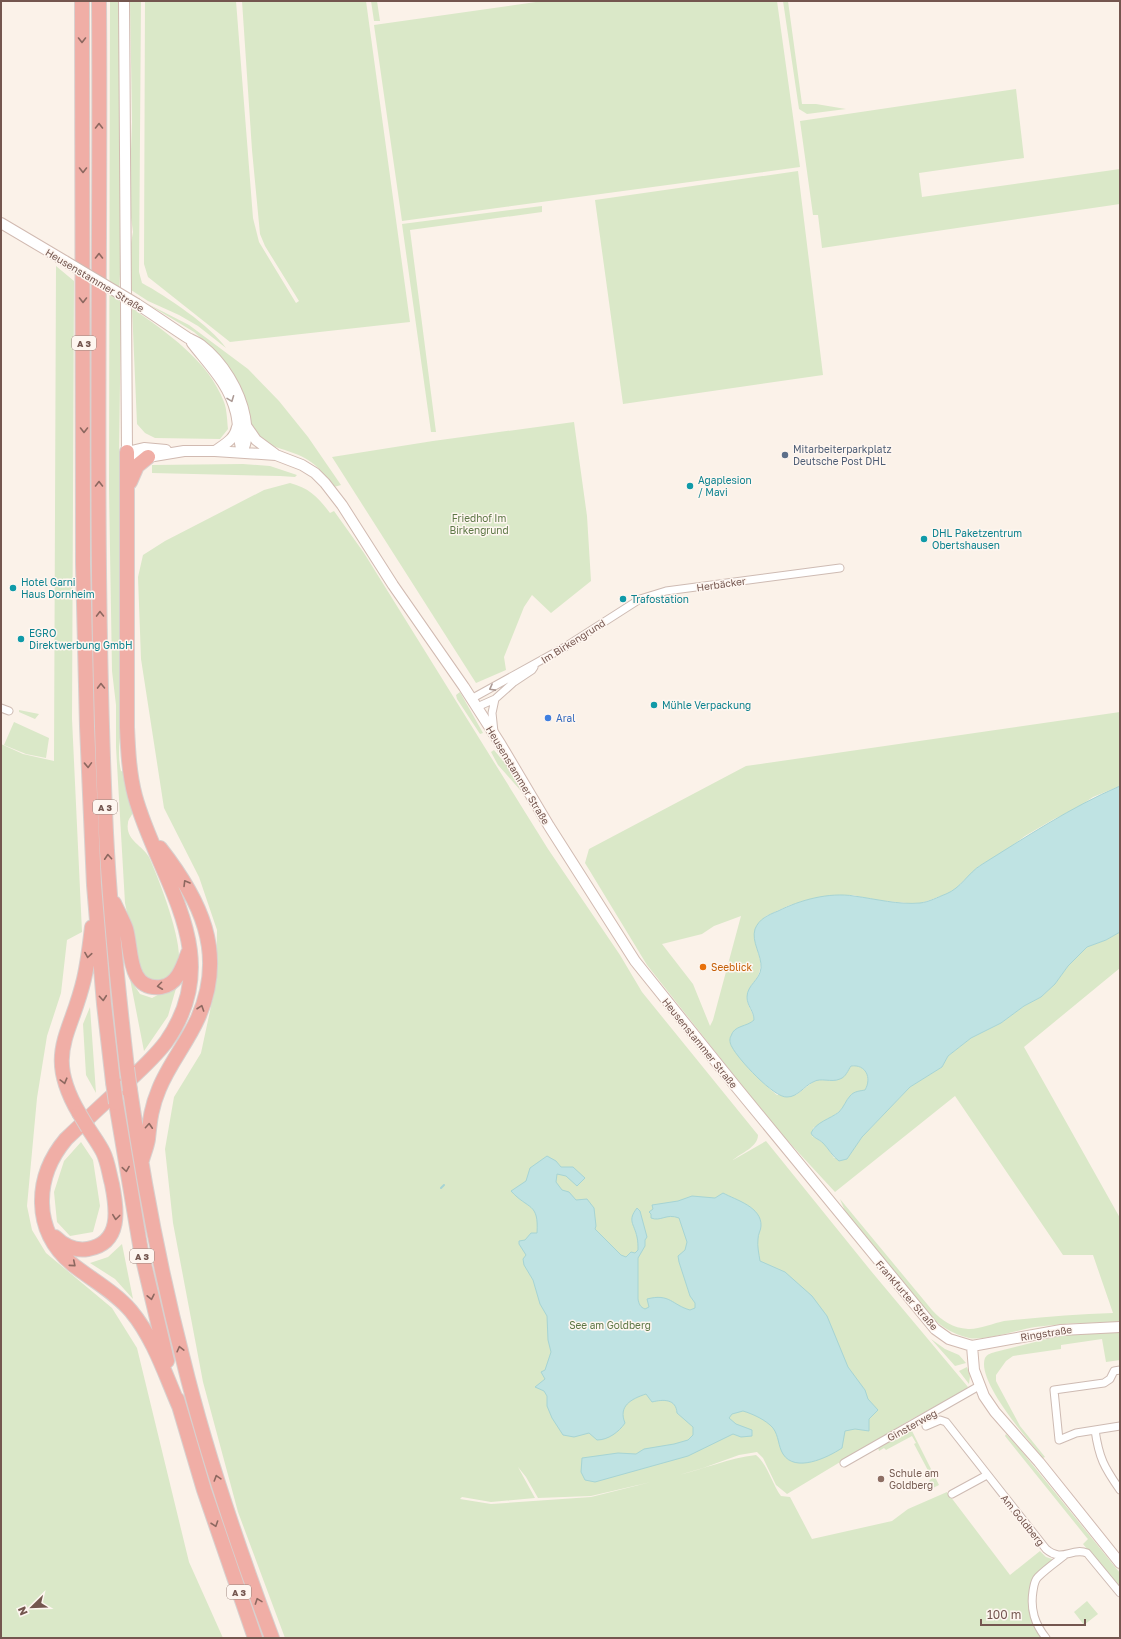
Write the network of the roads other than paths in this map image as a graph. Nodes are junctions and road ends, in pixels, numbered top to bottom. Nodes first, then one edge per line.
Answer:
1 (82, 1) edge
2 (99, 1) edge
3 (124, 1) edge
4 (1, 223) edge
5 (242, 422) junction
6 (128, 431) junction
7 (215, 451) junction
8 (127, 452) junction
9 (146, 452) junction
10 (242, 452) junction
11 (276, 455) junction
12 (128, 488) junction
13 (840, 568) dead end
14 (608, 619) joint
15 (537, 664) junction
16 (495, 700) junction
17 (474, 703) junction
18 (1, 708) edge
19 (9, 711) dead end
20 (494, 734) junction
21 (148, 831) junction
22 (110, 896) junction
23 (95, 903) junction
24 (190, 947) junction
25 (774, 1134) joint
26 (141, 1164) junction
27 (43, 1207) junction
28 (1120, 1327) edge
29 (972, 1346) junction
30 (1120, 1370) edge
31 (979, 1386) junction
32 (179, 1406) junction
33 (926, 1426) dead end
34 (1120, 1426) edge
35 (1095, 1430) junction
36 (844, 1463) dead end
37 (987, 1475) junction
38 (1120, 1490) edge
39 (952, 1494) dead end
40 (1065, 1555) junction
41 (1120, 1563) edge
42 (1120, 1593) edge
43 (255, 1638) edge
44 (272, 1638) edge
45 (1046, 1638) edge

1 -> 23 highway, A 3
22 -> 2 highway, A 3
3 - 6 main road
4 - 5 main road, Heusenstammer Straße, bridge
5 - 7 main road
5 - 10 main road, Heusenstammer Straße
5 - 11 main road
6 - 8 main road
6 - 9 main road
7 - 9 main road
7 - 10 main road
8 - 9 main road
8 - 12 highway
9 - 12 highway
10 - 11 main road, Heusenstammer Straße
11 - 17 main road, Heusenstammer Straße
12 - 21 highway
13 - 14 street, Herbäcker
14 - 15 street, Im Birkengrund
15 - 16 street, Im Birkengrund
15 -> 17 street, Im Birkengrund
16 - 17 street, Im Birkengrund
16 - 20 street
17 - 20 main road, Heusenstammer Straße
18 - 19 street
20 - 25 main road, Heusenstammer Straße
21 - 24 highway
26 -> 21 highway
24 -> 22 highway
22 - 26 highway, A 3, bridge
23 -> 27 highway, bridge
23 -> 32 highway, A 3, bridge
24 - 27 highway
25 - 29 main road, Frankfurter Straße
44 -> 26 highway, A 3
27 -> 32 highway
28 - 29 main road, Ringstraße
29 - 31 main road
30 - 35 street
31 - 36 street, Ginsterweg
31 - 41 main road
32 -> 43 highway, A 3
33 - 37 street, Am Goldberg
34 - 35 street
35 - 38 street
37 - 39 street
37 - 40 street, Am Goldberg
40 - 42 street, Am Goldberg
40 - 45 street

